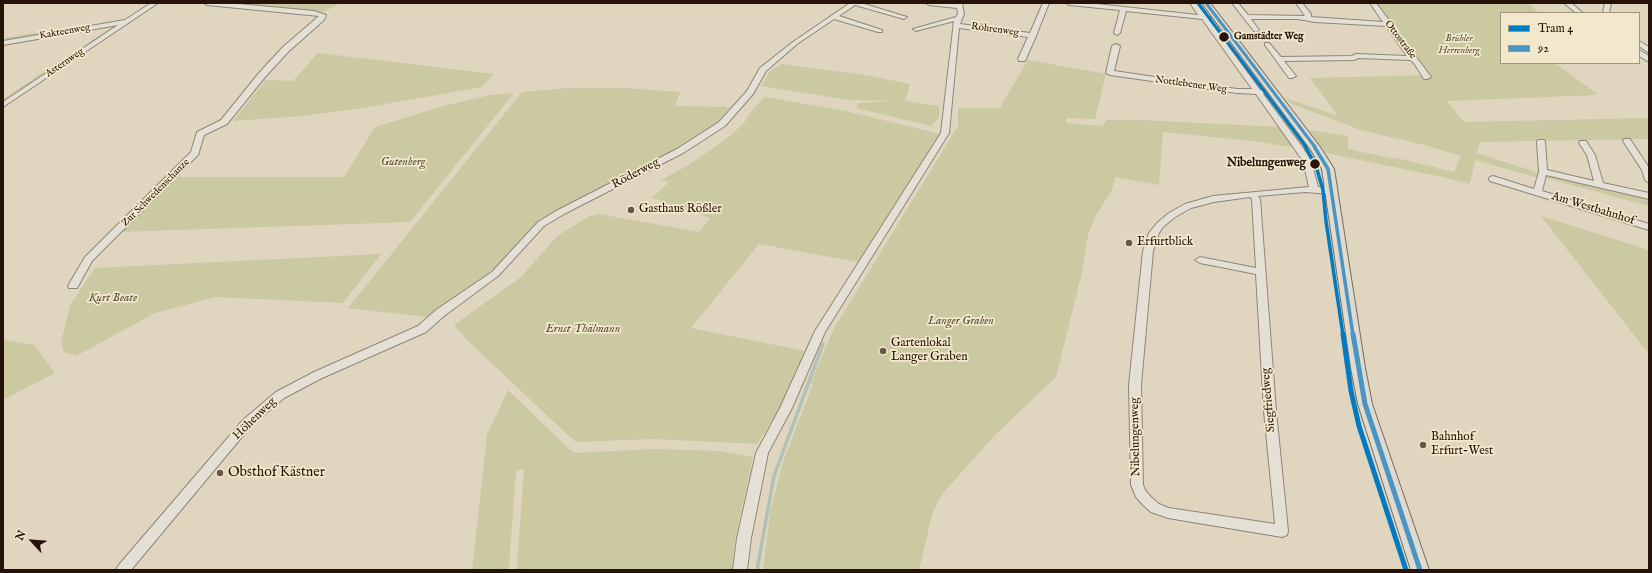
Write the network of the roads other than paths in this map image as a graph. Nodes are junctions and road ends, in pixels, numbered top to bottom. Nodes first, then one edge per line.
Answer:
1 (155, 3) edge
2 (207, 3) edge
3 (929, 3) edge
4 (1046, 3) edge
5 (1068, 3) edge
6 (1193, 3) edge
7 (1206, 3) edge
8 (1235, 3) edge
9 (1299, 3) edge
10 (1373, 3) edge
11 (1567, 3) edge
12 (959, 5) edge
13 (1123, 10) junction
14 (1579, 12) edge
15 (834, 17) junction
16 (904, 17) dead end
17 (1246, 17) junction
18 (960, 18) junction
19 (1203, 18) junction
20 (1217, 18) junction
21 (1308, 18) junction
22 (127, 22) junction
23 (1388, 24) junction
24 (956, 26) junction
25 (916, 29) dead end
26 (1256, 30) dead end
27 (880, 31) dead end
28 (1118, 33) dead end
29 (1033, 36) junction
30 (3, 43) edge
31 (1267, 44) dead end
32 (1640, 44) edge
33 (1116, 46) dead end
34 (1649, 51) edge
35 (1640, 53) edge
36 (1412, 58) junction
37 (1022, 59) dead end
38 (1278, 59) junction
39 (1649, 60) edge
40 (1292, 76) dead end
41 (1427, 77) dead end
42 (1258, 92) junction
43 (1272, 92) junction
44 (3, 105) edge
45 (1627, 141) dead end
46 (1541, 142) dead end
47 (1583, 143) dead end
48 (1543, 172) junction
49 (1493, 179) dead end
50 (1649, 180) edge
51 (1599, 185) junction
52 (1314, 189) junction
53 (1332, 191) junction
54 (1537, 192) junction
55 (1252, 194) junction
56 (1649, 196) edge
57 (1649, 227) edge
58 (1200, 260) dead end
59 (1260, 272) junction
60 (73, 286) dead end
61 (429, 322) joint
62 (1208, 519) joint
63 (123, 570) edge
64 (740, 570) edge
65 (1420, 570) edge

1 - 22 street, Asternweg
2 - 60 street, Zur Schwedenschanze
3 - 12 street
4 - 29 street, Röhrenweg
5 - 13 street
6 - 19 street
7 - 20 main road
8 - 17 street
9 - 21 street
10 - 23 street, Ottostraße
11 - 14 street
12 - 18 street
13 - 19 street
13 - 28 street
15 - 16 street, Röderweg
15 - 27 street
15 - 61 street, Röderweg
17 - 21 street
17 - 26 street
18 - 24 street
18 - 25 street
19 - 20 street
19 - 42 street
20 - 43 main road
21 - 23 street
22 - 30 street, Kakteenweg
22 - 44 street, Asternweg
23 - 36 street, Ottostraße
24 - 29 street, Röhrenweg
24 - 64 street
29 - 37 street, Röhrenweg
31 - 38 street
32 - 34 street
33 - 42 street, Nottlebener Weg
35 - 39 street
36 - 38 street
36 - 41 street, Ottostraße
38 - 40 street
42 - 43 street, Nottlebener Weg
42 - 52 street
43 - 53 main road
45 - 50 street
46 - 48 street
47 - 51 street
48 - 51 street
48 - 54 street, Am Westbahnhof
49 - 54 street, Am Westbahnhof
51 - 56 street
52 - 53 street, Nibelungenweg
52 - 55 street, Nibelungenweg
53 - 65 main road
54 - 57 street, Am Westbahnhof
55 - 59 street, Siegfriedweg
55 - 62 street, Nibelungenweg
58 - 59 street
59 - 62 street, Siegfriedweg
61 - 63 street, Höhenweg

